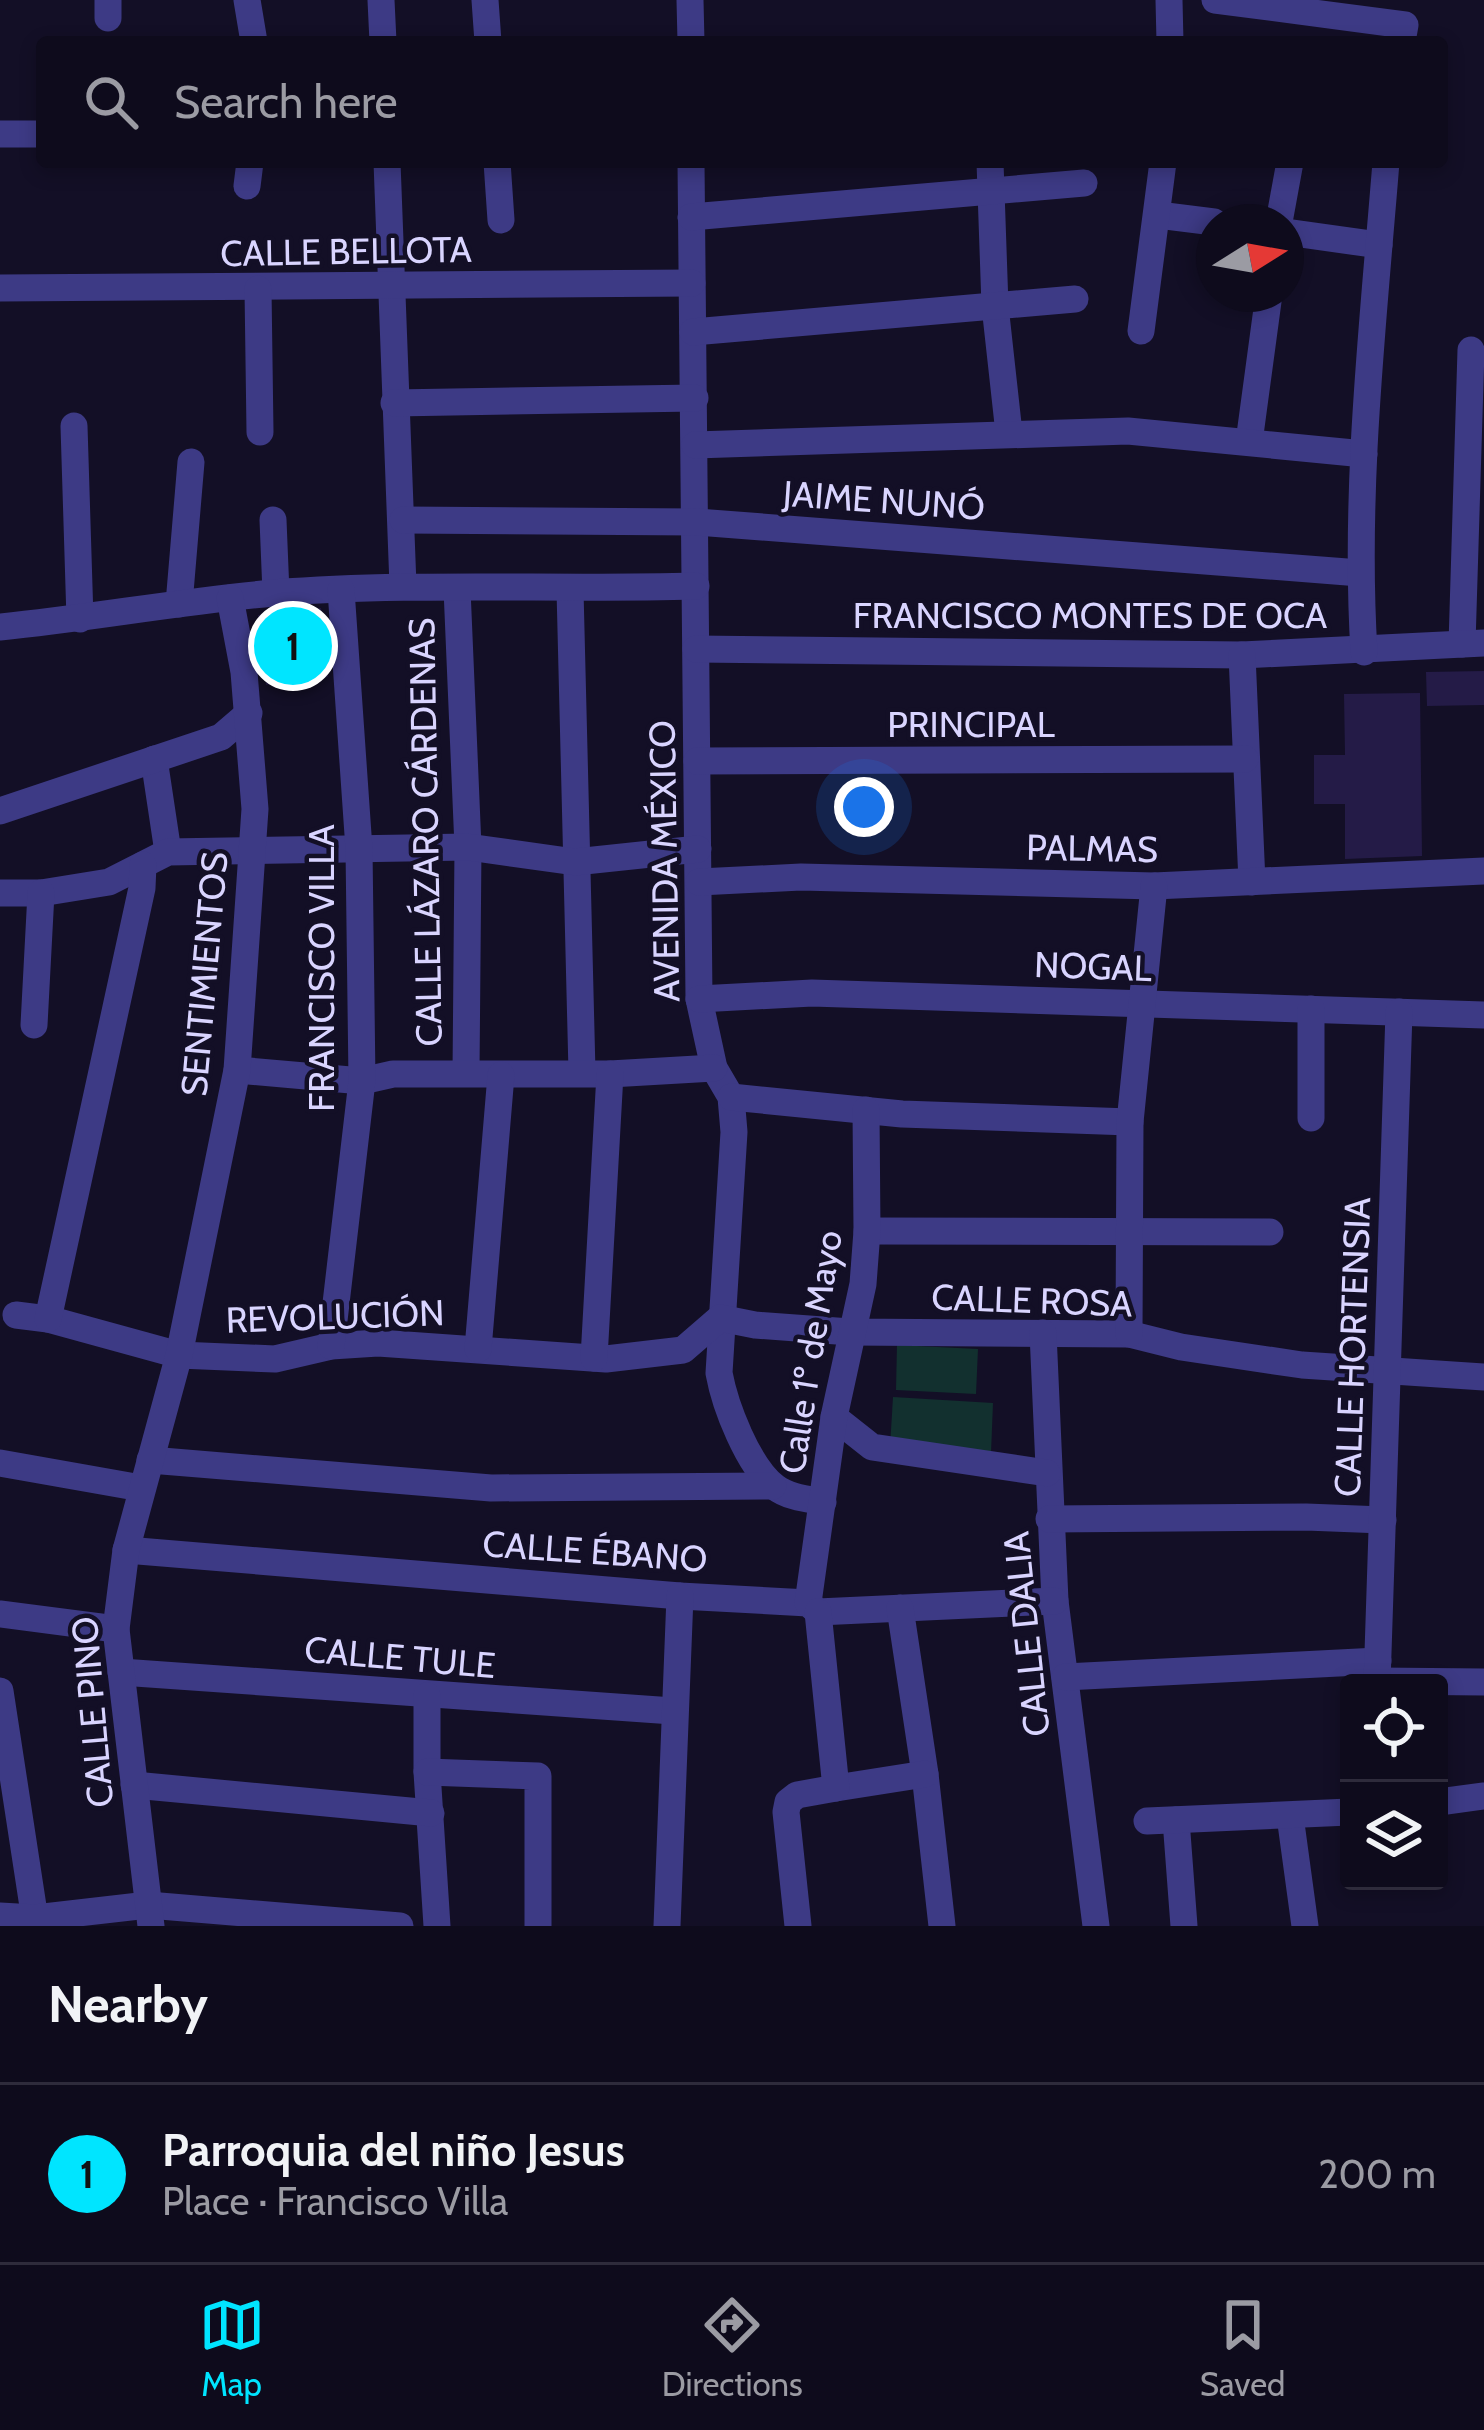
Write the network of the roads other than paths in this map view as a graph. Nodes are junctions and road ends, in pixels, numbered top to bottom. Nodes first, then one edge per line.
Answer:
1 (247, 0) edge
2 (381, 0) edge
3 (485, 0) edge
4 (691, 0) edge
5 (1169, 0) edge
6 (1215, 0) edge
7 (1404, 34) edge
8 (253, 36) edge
9 (382, 36) edge
10 (488, 36) edge
11 (691, 36) edge
12 (1170, 36) edge
13 (0, 134) edge
14 (36, 134) edge
15 (387, 168) edge
16 (497, 168) edge
17 (691, 168) edge
18 (990, 168) edge
19 (1162, 168) edge
20 (1289, 168) edge
21 (1385, 168) edge
22 (1084, 184) dead end
23 (991, 191) junction
24 (1282, 204) edge
25 (1158, 215) junction
26 (691, 217) junction
27 (501, 220) dead end
28 (1196, 220) edge
29 (1304, 235) edge
30 (1379, 245) junction
31 (692, 283) junction
32 (390, 285) junction
33 (0, 288) edge
34 (258, 289) junction
35 (1075, 299) dead end
36 (995, 306) junction
37 (1266, 312) edge
38 (1141, 331) dead end
39 (693, 332) junction
40 (1471, 350) dead end
41 (695, 398) junction
42 (394, 403) junction
43 (74, 426) dead end
44 (260, 432) dead end
45 (1009, 433) junction
46 (1249, 442) junction
47 (694, 445) junction
48 (1364, 454) junction
49 (191, 462) dead end
50 (273, 520) dead end
51 (403, 520) junction
52 (697, 522) junction
53 (1360, 573) junction
54 (403, 586) junction
55 (696, 586) junction
56 (341, 590) junction
57 (457, 590) junction
58 (570, 590) junction
59 (276, 593) junction
60 (230, 598) junction
61 (179, 604) junction
62 (80, 619) junction
63 (0, 627) edge
64 (1473, 644) edge
65 (696, 649) junction
66 (1364, 652) junction
67 (1242, 655) junction
68 (249, 713) junction
69 (154, 759) junction
70 (1245, 759) junction
71 (697, 761) junction
72 (0, 812) edge
73 (468, 847) junction
74 (359, 849) junction
75 (698, 849) junction
76 (253, 853) junction
77 (155, 859) junction
78 (575, 862) junction
79 (1484, 871) edge
80 (699, 882) junction
81 (1252, 882) junction
82 (1154, 886) junction
83 (0, 893) edge
84 (41, 893) junction
85 (699, 999) junction
86 (1144, 1003) junction
87 (1311, 1009) junction
88 (1399, 1012) junction
89 (1484, 1015) edge
90 (34, 1024) dead end
91 (714, 1068) junction
92 (237, 1070) junction
93 (466, 1073) junction
94 (597, 1073) junction
95 (501, 1075) junction
96 (362, 1081) junction
97 (731, 1097) junction
98 (866, 1110) junction
99 (1311, 1118) dead end
100 (1130, 1122) junction
101 (867, 1232) junction
102 (1270, 1232) dead end
103 (1126, 1233) junction
104 (16, 1316) dead end
105 (48, 1318) junction
106 (720, 1318) junction
107 (850, 1332) junction
108 (1042, 1333) junction
109 (1129, 1334) junction
110 (331, 1346) junction
111 (478, 1348) junction
112 (178, 1355) junction
113 (594, 1358) junction
114 (1386, 1371) junction
115 (1484, 1378) edge
116 (834, 1417) junction
117 (150, 1460) junction
118 (0, 1463) edge
119 (1047, 1473) junction
120 (772, 1486) junction
121 (141, 1488) junction
122 (823, 1502) junction
123 (1048, 1519) junction
124 (1383, 1520) junction
125 (126, 1550) junction
126 (680, 1596) junction
127 (1055, 1601) junction
128 (813, 1607) junction
129 (900, 1608) junction
130 (0, 1614) edge
131 (116, 1629) junction
132 (121, 1672) junction
133 (1378, 1674) edge
134 (1340, 1675) edge
135 (1065, 1677) junction
136 (1448, 1680) edge
137 (1484, 1682) edge
138 (0, 1691) edge
139 (427, 1696) junction
140 (673, 1711) junction
141 (427, 1772) junction
142 (925, 1774) junction
143 (134, 1785) junction
144 (836, 1788) junction
145 (1484, 1796) edge
146 (1448, 1801) edge
147 (9, 1803) edge
148 (431, 1813) junction
149 (1340, 1813) edge
150 (1290, 1816) junction
151 (1176, 1820) junction
152 (1148, 1821) dead end
153 (149, 1915) edge
154 (0, 1916) edge
155 (35, 1922) edge
156 (400, 1926) edge
157 (437, 1926) edge
158 (538, 1926) edge
159 (667, 1926) edge
160 (798, 1926) edge
161 (942, 1926) edge
162 (1096, 1926) edge
163 (1184, 1926) edge
164 (1305, 1926) edge

1 - 8 street
2 - 9 street
3 - 10 street
4 - 11 street
5 - 12 street
6 - 7 street
13 - 14 street
15 - 32 street
16 - 27 street
17 - 26 street, AVENIDA MÉXICO
18 - 23 street
19 - 25 street
20 - 24 street
21 - 30 street
22 - 23 street
23 - 26 street
23 - 36 street
25 - 28 street
25 - 38 street
26 - 31 street, AVENIDA MÉXICO
29 - 30 street
30 - 48 street
31 - 32 street, CALLE BELLOTA
31 - 39 street, AVENIDA MÉXICO
32 - 34 street, CALLE BELLOTA
32 - 42 street
33 - 34 street, CALLE BELLOTA
34 - 44 street
35 - 36 street
36 - 39 street
36 - 45 street
37 - 46 street
39 - 41 street, AVENIDA MÉXICO
40 - 64 street
41 - 42 street
41 - 47 street, AVENIDA MÉXICO
42 - 51 street
43 - 62 street
45 - 46 street
45 - 47 street
46 - 48 street
47 - 52 street, AVENIDA MÉXICO
48 - 53 street
49 - 61 street
50 - 59 street
51 - 52 street, JAIME NUNÓ
51 - 54 street
52 - 53 street, JAIME NUNÓ
52 - 55 street, AVENIDA MÉXICO
53 - 66 street
54 - 56 street, CALLE LÁZARO CÁRDENAS
54 - 57 street, CALLE LÁZARO CÁRDENAS
55 - 58 street, CALLE LÁZARO CÁRDENAS
55 - 65 street, AVENIDA MÉXICO
56 - 59 street, CALLE LÁZARO CÁRDENAS
56 - 74 street, FRANCISCO VILLA
57 - 58 street, CALLE LÁZARO CÁRDENAS
57 - 73 street, CALLE LÁZARO CÁRDENAS
58 - 78 street
59 - 60 street, CALLE LÁZARO CÁRDENAS
60 - 61 street, CALLE LÁZARO CÁRDENAS
60 - 68 street, SENTIMIENTOS
61 - 62 street, CALLE LÁZARO CÁRDENAS
62 - 63 street, CALLE LÁZARO CÁRDENAS
64 - 66 street, FRANCISCO MONTES DE OCA
65 - 67 street, FRANCISCO MONTES DE OCA
65 - 71 street, AVENIDA MÉXICO
66 - 67 street, FRANCISCO MONTES DE OCA
67 - 70 street
68 - 69 street
68 - 76 street, SENTIMIENTOS
69 - 72 street
69 - 77 street
70 - 71 street, PRINCIPAL
70 - 81 street
71 - 75 street, AVENIDA MÉXICO
73 - 74 street
73 - 78 street
73 - 93 street, CALLE LÁZARO CÁRDENAS
74 - 76 street
74 - 96 street, FRANCISCO VILLA
75 - 78 street
75 - 80 street, AVENIDA MÉXICO
76 - 77 street
76 - 92 street, SENTIMIENTOS
77 - 84 street
77 - 105 street
78 - 94 street
79 - 81 street, PALMAS
80 - 82 street, PALMAS
80 - 85 street, AVENIDA MÉXICO
81 - 82 street, PALMAS
82 - 86 street
83 - 84 street
84 - 90 street
85 - 86 street, NOGAL
85 - 91 street, AVENIDA MÉXICO
86 - 87 street, NOGAL
86 - 100 street
87 - 88 street, NOGAL
87 - 99 street
88 - 89 street, NOGAL
88 - 114 street, CALLE HORTENSIA
91 - 94 street
91 - 97 street, AVENIDA MÉXICO
92 - 96 street
92 - 112 street, SENTIMIENTOS
93 - 95 street
93 - 96 street
94 - 95 street
94 - 113 street
95 - 111 street
96 - 110 street, FRANCISCO VILLA
97 - 98 street
97 - 106 street, AVENIDA MÉXICO
98 - 100 street
98 - 101 street, Calle 1º de Mayo
100 - 103 street
101 - 103 street
101 - 107 street, Calle 1º de Mayo
102 - 103 street
103 - 109 street
104 - 105 street, REVOLUCIÓN
105 - 112 street, REVOLUCIÓN
106 - 107 street, CALLE ROSA
106 - 113 street, REVOLUCIÓN
106 - 120 street, AVENIDA MÉXICO
107 - 108 street, CALLE ROSA
107 - 116 street, Calle 1º de Mayo
108 - 109 street, CALLE ROSA
108 - 119 street, CALLE DALIA
109 - 114 street, CALLE ROSA
110 - 111 street, REVOLUCIÓN
110 - 112 street, REVOLUCIÓN
111 - 113 street, REVOLUCIÓN
112 - 117 street, CALLE PINO
114 - 115 street, CALLE ROSA
114 - 124 street, CALLE HORTENSIA
116 - 119 street
116 - 122 street, Calle 1º de Mayo
117 - 120 street
117 - 121 street, CALLE PINO
118 - 121 street
119 - 123 street, CALLE DALIA
120 - 122 street
121 - 125 street, CALLE PINO
122 - 128 street, Calle 1º de Mayo
123 - 124 street
123 - 127 street, CALLE DALIA
124 - 133 street, CALLE HORTENSIA
125 - 126 street, CALLE ÉBANO
125 - 131 street, CALLE PINO
126 - 128 street, CALLE ÉBANO
126 - 140 street
127 - 129 street, CALLE ÉBANO
127 - 135 street, CALLE DALIA
128 - 129 street, CALLE ÉBANO
128 - 144 street, Calle 1º de Mayo
129 - 142 street
130 - 131 street
131 - 132 street, CALLE PINO
132 - 139 street, CALLE TULE
132 - 143 street, CALLE PINO
134 - 135 street
135 - 162 street, CALLE DALIA
136 - 137 street
138 - 147 street
139 - 140 street, CALLE TULE
139 - 141 street
140 - 159 street
141 - 148 street
141 - 158 street
142 - 144 street
142 - 161 street
143 - 148 street
143 - 153 street, CALLE PINO
144 - 160 street
145 - 146 street
147 - 155 street
148 - 157 street
149 - 150 street
150 - 151 street
150 - 164 street
151 - 152 street
151 - 163 street
153 - 155 street
153 - 156 street
154 - 155 street

